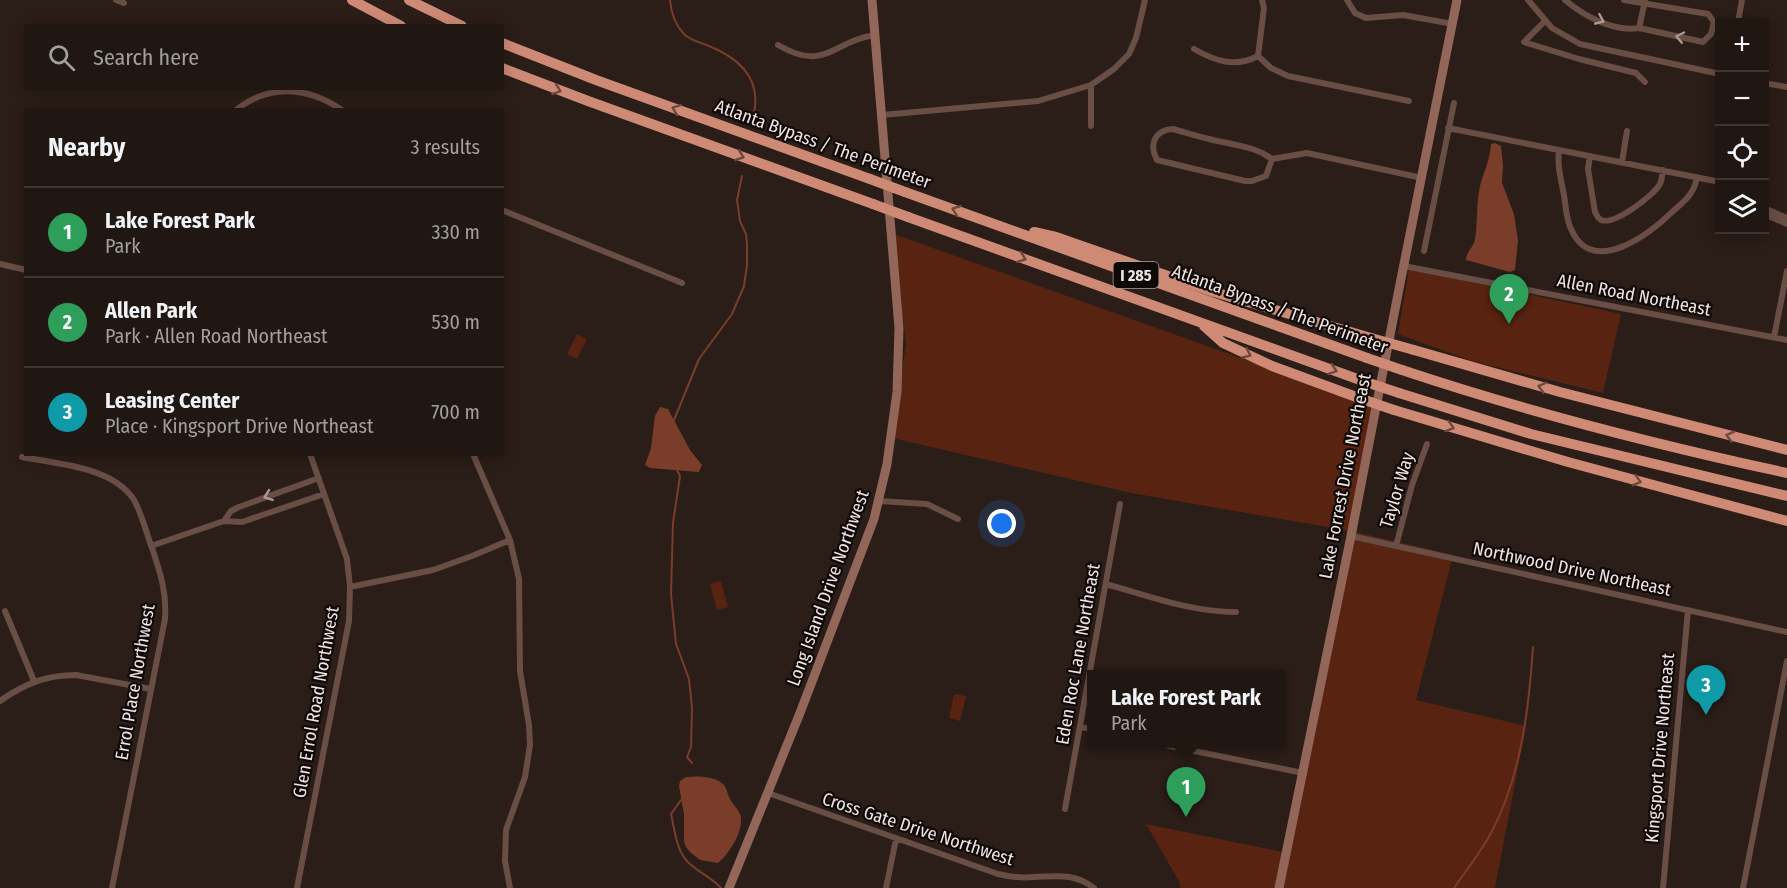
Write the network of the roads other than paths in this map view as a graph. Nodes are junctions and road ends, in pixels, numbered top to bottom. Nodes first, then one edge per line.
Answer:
1 (116, 0) edge
2 (352, 0) edge
3 (409, 0) edge
4 (872, 0) edge
5 (1145, 0) edge
6 (1262, 0) edge
7 (1347, 0) edge
8 (1457, 0) edge
9 (1528, 0) edge
10 (1565, 0) edge
11 (1624, 0) edge
12 (1742, 0) edge
13 (1645, 1) edge
14 (124, 3) dead end
15 (1739, 18) edge
16 (1545, 21) junction
17 (397, 24) edge
18 (458, 24) edge
19 (1453, 24) junction
20 (1640, 28) junction
21 (875, 35) junction
22 (504, 44) edge
23 (778, 45) dead end
24 (1194, 49) dead end
25 (1258, 56) junction
26 (504, 69) edge
27 (1715, 73) edge
28 (1645, 82) dead end
29 (1769, 84) edge
30 (1091, 86) junction
31 (1787, 87) edge
32 (286, 90) edge
33 (286, 90) edge
34 (1409, 101) dead end
35 (1454, 103) dead end
36 (239, 108) edge
37 (339, 108) edge
38 (882, 115) junction
39 (1091, 126) dead end
40 (1448, 128) junction
41 (1627, 131) dead end
42 (1559, 150) junction
43 (1590, 156) junction
44 (1275, 158) junction
45 (1622, 162) junction
46 (1663, 170) junction
47 (1697, 177) junction
48 (1422, 178) junction
49 (1715, 181) edge
50 (1769, 210) edge
51 (504, 211) edge
52 (1769, 216) edge
53 (1787, 218) edge
54 (988, 222) junction
55 (1787, 224) edge
56 (1424, 251) dead end
57 (0, 264) edge
58 (1404, 266) junction
59 (24, 270) edge
60 (1787, 271) edge
61 (682, 283) dead end
62 (1199, 322) junction
63 (1774, 337) junction
64 (1787, 340) edge
65 (1427, 444) dead end
66 (1787, 450) edge
67 (311, 456) edge
68 (474, 456) edge
69 (22, 457) dead end
70 (1787, 473) edge
71 (318, 478) junction
72 (324, 494) junction
73 (1787, 496) edge
74 (879, 501) junction
75 (1120, 504) dead end
76 (958, 519) dead end
77 (224, 521) junction
78 (1787, 521) edge
79 (1351, 536) junction
80 (510, 540) junction
81 (151, 546) junction
82 (1396, 546) junction
83 (1106, 584) junction
84 (350, 587) junction
85 (1688, 610) junction
86 (5, 611) dead end
87 (1236, 612) dead end
88 (1787, 632) edge
89 (1787, 661) edge
90 (1090, 670) edge
91 (34, 681) junction
92 (1087, 688) edge
93 (151, 689) junction
94 (0, 701) edge
95 (1080, 727) junction
96 (1087, 728) edge
97 (1180, 748) edge
98 (1303, 773) junction
99 (768, 793) junction
100 (1065, 809) dead end
101 (896, 839) junction
102 (112, 888) edge
103 (297, 888) edge
104 (510, 888) edge
105 (729, 888) edge
106 (886, 888) edge
107 (1094, 888) edge
108 (1279, 888) edge
109 (1663, 888) edge
110 (1743, 888) edge

1 - 14 street
2 - 17 highway
3 - 18 highway
4 - 21 street, Long Island Drive Northwest
5 - 30 street
6 - 25 street
7 - 19 street
8 - 19 street, Lake Forrest Drive Northeast
9 - 16 street
10 -> 20 street
11 - 13 street
12 - 15 street
13 - 20 street
13 -> 20 street
16 - 27 street
16 - 28 street
19 - 48 street, Lake Forrest Drive Northeast
21 - 23 street
21 - 38 street, Long Island Drive Northwest
54 -> 22 highway, Atlanta Bypass / The Perimeter / I 285, bridge
24 - 25 street
25 - 34 street
26 -> 62 highway, I 285, bridge
29 - 31 street
30 - 38 street
30 - 39 street
32 - 37 street
33 - 36 street
35 - 40 street
38 - 74 street, Long Island Drive Northwest
40 - 42 street
40 - 56 street
41 - 45 street
42 - 43 street
42 - 47 street
43 - 45 street
43 - 46 street
44 - 44 street
44 - 48 street
45 - 46 street
46 - 47 street
47 - 49 street
48 - 58 street, Lake Forrest Drive Northeast
50 - 53 street
51 - 61 street
52 - 55 street
66 -> 54 highway, bridge
54 - 70 highway, Atlanta Bypass / The Perimeter / I 285, bridge
57 - 59 street
58 - 63 street, Allen Road Northeast
58 - 79 street, Lake Forrest Drive Northeast
60 - 63 street
62 -> 73 highway, I 285, bridge
62 -> 78 highway, bridge
63 - 64 street, Allen Road Northeast
65 - 82 street, Taylor Way
67 - 71 street, Glen Errol Road Northwest
68 - 80 street
69 - 81 street, Errol Place Northwest
71 - 72 street, Glen Errol Road Northwest
71 -> 77 street
72 - 77 street
72 - 84 street, Glen Errol Road Northwest
74 - 76 street
74 - 99 street, Long Island Drive Northwest
75 - 83 street, Eden Roc Lane Northeast
77 - 81 street
79 - 82 street, Northwood Drive Northeast
79 - 98 street, Lake Forrest Drive Northeast
80 - 84 street
80 - 104 street
81 - 93 street, Errol Place Northwest
82 - 85 street, Northwood Drive Northeast
83 - 87 street
83 - 90 street, Eden Roc Lane Northeast
84 - 103 street, Glen Errol Road Northwest
85 - 88 street, Northwood Drive Northeast
85 - 109 street, Kingsport Drive Northeast
86 - 91 street
89 - 110 street
91 - 93 street
91 - 94 street
92 - 95 street, Eden Roc Lane Northeast
93 - 102 street, Errol Place Northwest
95 - 96 street
95 - 100 street, Eden Roc Lane Northeast
97 - 98 street
98 - 108 street, Lake Forrest Drive Northeast
99 - 101 street, Cross Gate Drive Northwest
99 - 105 street, Long Island Drive Northwest
101 - 106 street
101 - 107 street, Cross Gate Drive Northwest

